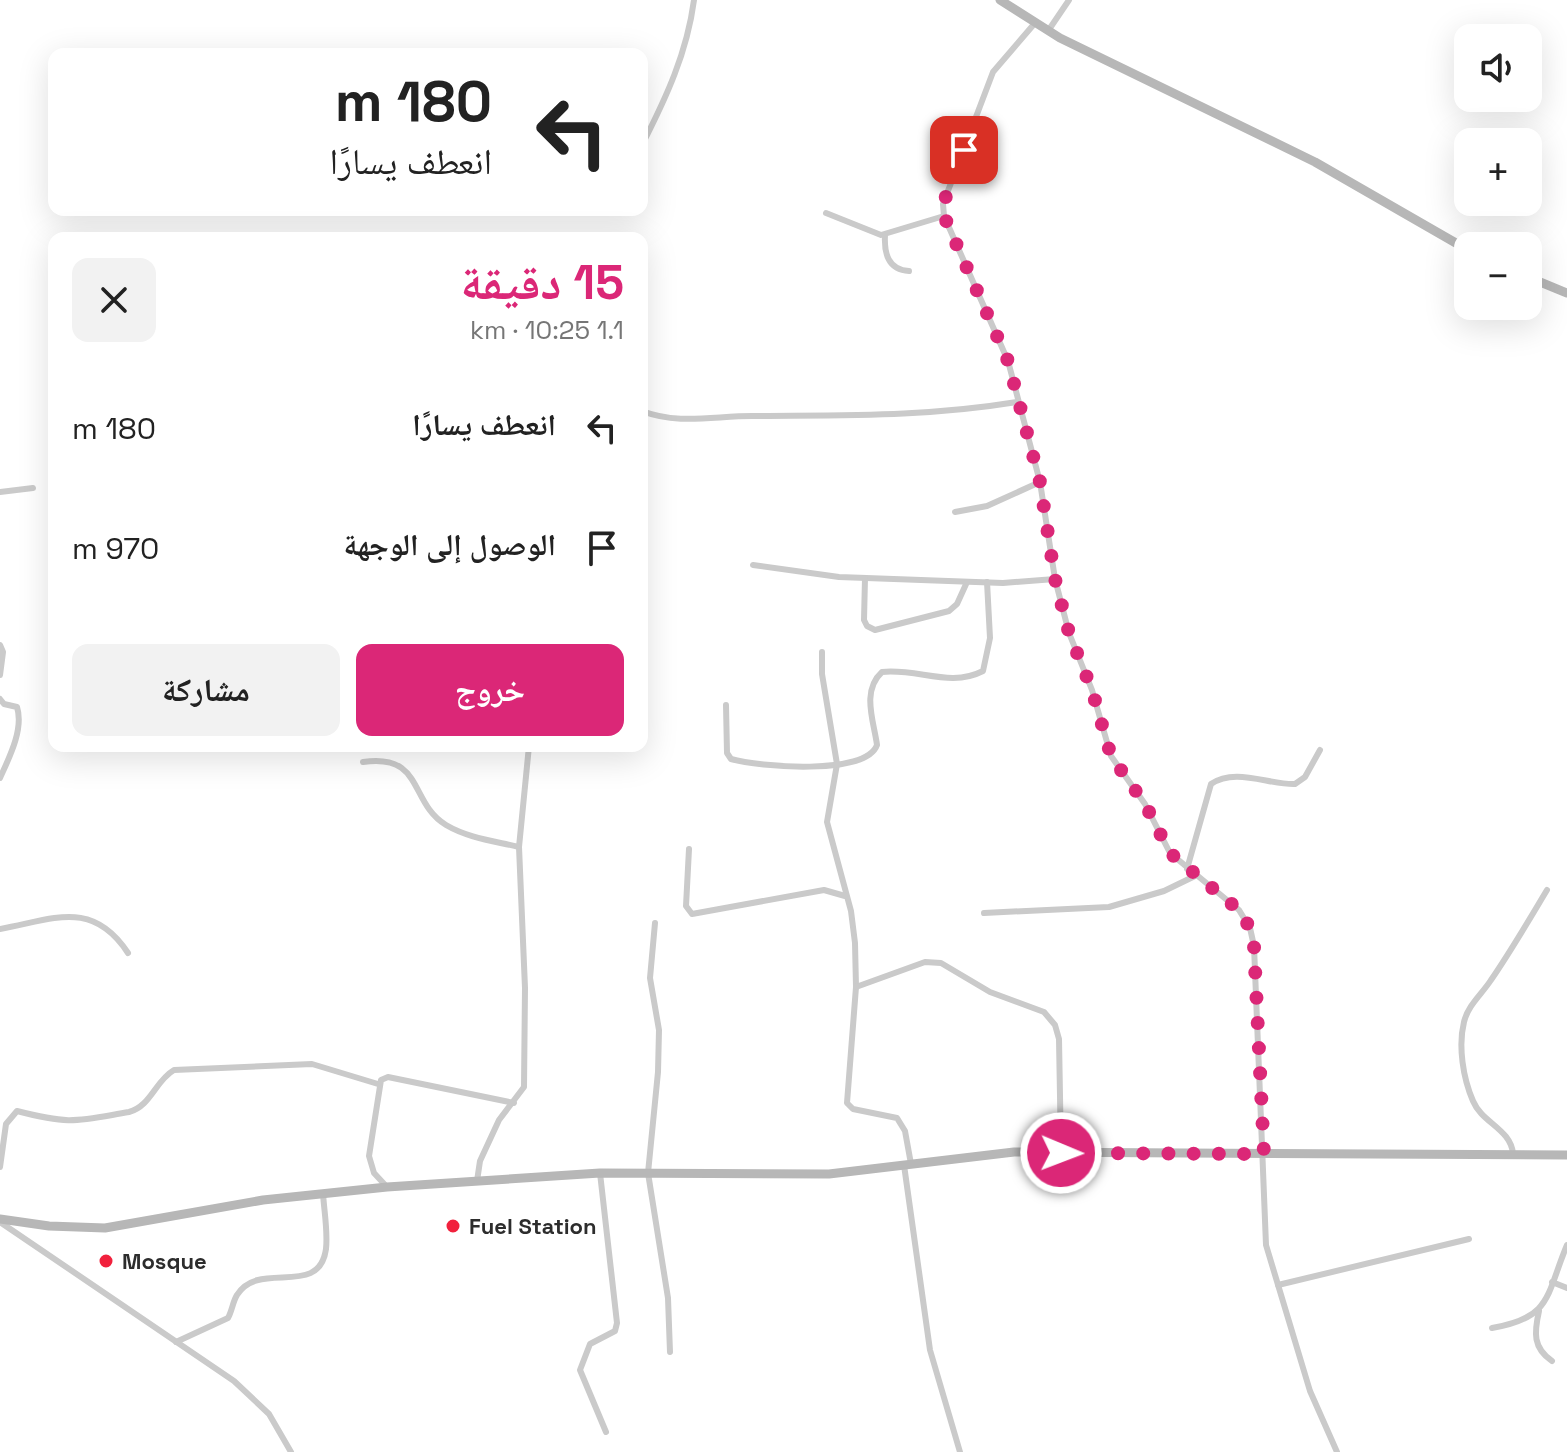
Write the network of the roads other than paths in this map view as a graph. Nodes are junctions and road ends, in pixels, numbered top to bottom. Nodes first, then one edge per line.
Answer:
1 (694, 0) edge
2 (1000, 0) edge
3 (1069, 0) edge
4 (1035, 23) junction
5 (1048, 31) junction
6 (648, 134) edge
7 (826, 213) dead end
8 (944, 216) junction
9 (885, 235) junction
10 (1454, 242) edge
11 (909, 271) dead end
12 (1542, 283) edge
13 (1567, 293) edge
14 (1017, 402) junction
15 (648, 414) edge
16 (1040, 482) junction
17 (33, 488) dead end
18 (0, 492) edge
19 (955, 512) dead end
20 (753, 565) dead end
21 (865, 578) junction
22 (1055, 579) junction
23 (967, 582) junction
24 (987, 582) junction
25 (0, 645) edge
26 (822, 652) dead end
27 (0, 675) edge
28 (0, 699) edge
29 (726, 705) dead end
30 (1320, 750) dead end
31 (528, 752) edge
32 (363, 762) dead end
33 (837, 764) junction
34 (0, 778) edge
35 (519, 847) junction
36 (689, 849) dead end
37 (1187, 869) junction
38 (1195, 876) junction
39 (1547, 890) dead end
40 (845, 896) junction
41 (984, 913) dead end
42 (655, 923) dead end
43 (0, 929) edge
44 (128, 953) dead end
45 (856, 987) junction
46 (378, 1084) junction
47 (514, 1103) junction
48 (1061, 1153) junction
49 (1264, 1154) junction
50 (1513, 1154) junction
51 (1567, 1155) edge
52 (908, 1165) junction
53 (0, 1167) edge
54 (600, 1173) junction
55 (648, 1173) junction
56 (477, 1181) junction
57 (387, 1187) junction
58 (323, 1193) junction
59 (0, 1220) edge
60 (1469, 1239) dead end
61 (1567, 1245) edge
62 (1552, 1282) junction
63 (1278, 1285) junction
64 (1567, 1288) edge
65 (1539, 1311) junction
66 (1492, 1328) dead end
67 (176, 1342) junction
68 (670, 1352) dead end
69 (1552, 1361) dead end
70 (606, 1432) dead end
71 (291, 1452) edge
72 (960, 1452) edge
73 (1337, 1452) edge

1 - 6 street
2 - 4 street
3 - 5 street
4 - 5 street
4 - 8 street
5 - 10 street
7 - 9 street
8 - 9 street
8 - 14 street
9 - 11 street
12 - 13 street
14 - 15 street
14 - 16 street
16 - 19 street
16 - 22 street
17 - 18 street
20 - 21 street
21 - 23 street
21 - 23 street
22 - 24 street
22 - 37 street
23 - 24 street
24 - 33 street
25 - 27 street
26 - 33 street
28 - 34 street
29 - 33 street
30 - 37 street
31 - 35 street
32 - 35 street
33 - 40 street
35 - 47 street
36 - 40 street
37 - 38 street
38 - 41 street
38 - 49 street
39 - 50 street
40 - 45 street
42 - 55 street
43 - 44 street
45 - 48 street
45 - 52 street
46 - 47 street
46 - 53 street
46 - 57 street
47 - 56 street
48 - 49 street
48 - 52 street
49 - 50 street
49 - 63 street
50 - 51 street
52 - 55 street
52 - 72 street
54 - 55 street
54 - 56 street
54 - 70 street
55 - 68 street
56 - 57 street
57 - 58 street
58 - 59 street
58 - 67 street
59 - 67 street
60 - 63 street
61 - 62 street
62 - 64 street
62 - 65 street
63 - 73 street
65 - 66 street
65 - 69 street
67 - 71 street

